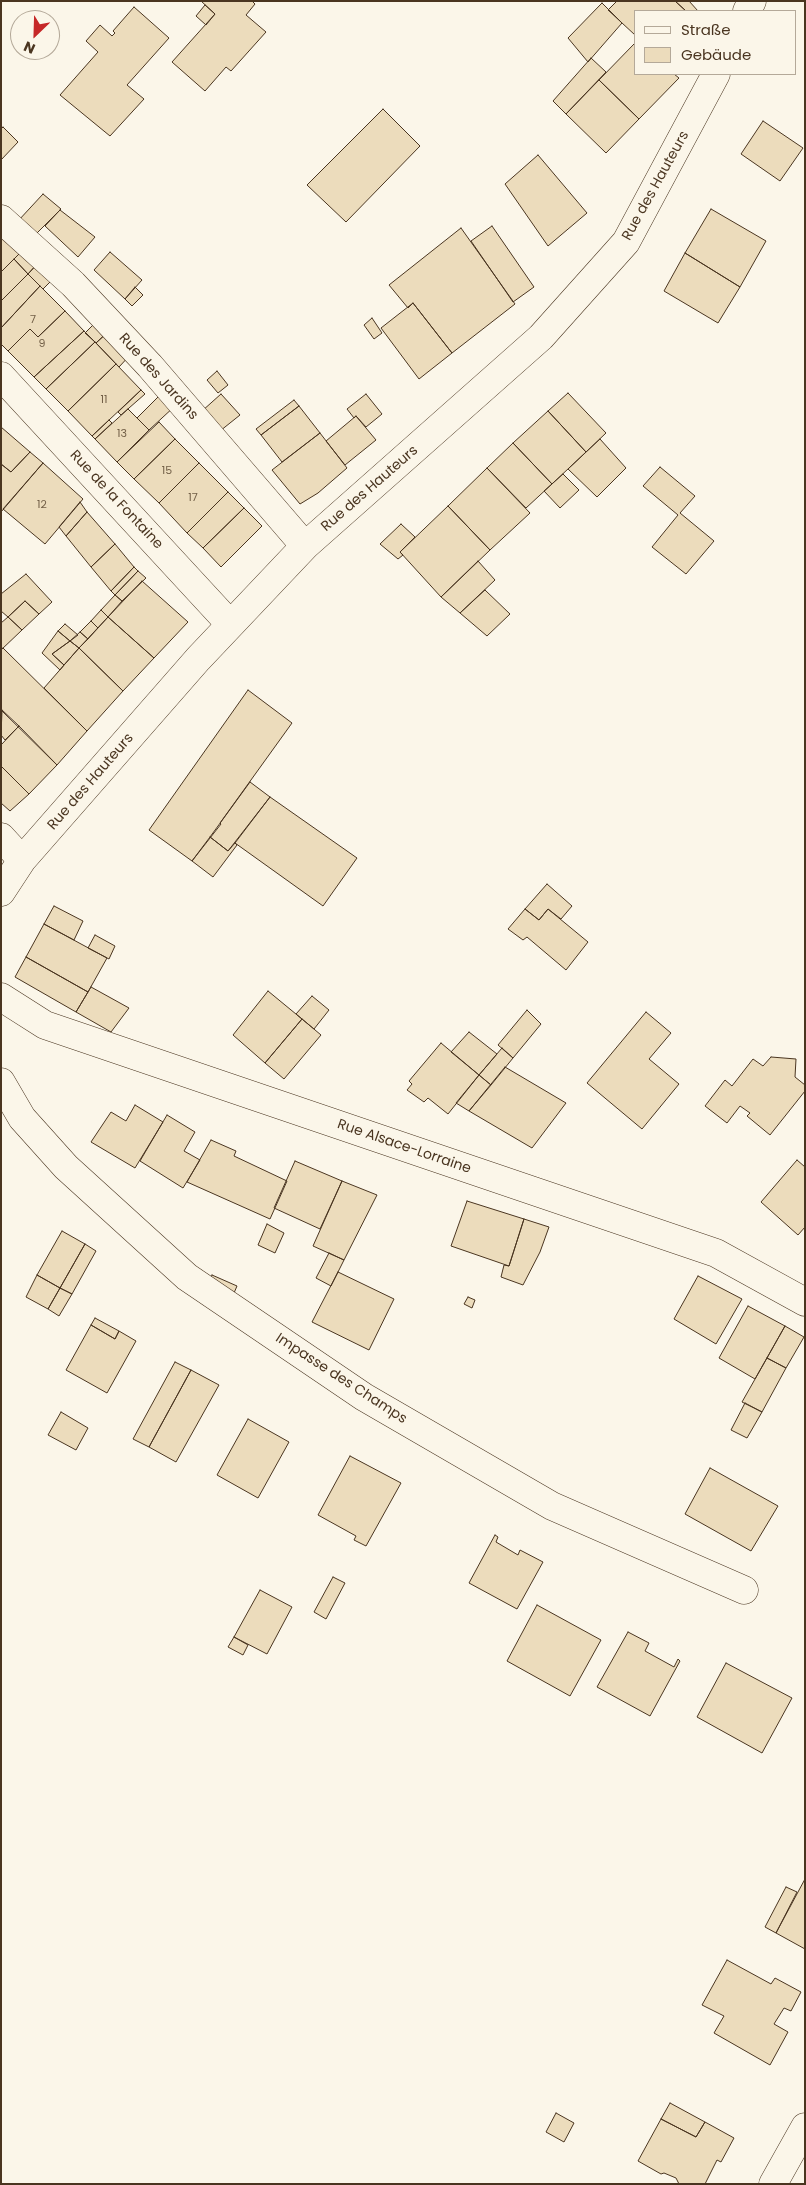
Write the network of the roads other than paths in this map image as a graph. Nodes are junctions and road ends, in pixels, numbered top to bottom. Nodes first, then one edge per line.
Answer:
1 (715, 75) edge
2 (1, 219) edge
3 (1, 376) edge
4 (305, 546) junction
5 (230, 624) junction
6 (1, 837) edge
7 (22, 860) junction
8 (1, 892) edge
9 (1, 997) edge
10 (1, 1082) edge
11 (805, 1302) edge
12 (744, 1590) dead end
13 (805, 2127) edge
14 (773, 2184) edge

1 - 4 street, Rue des Hauteurs
2 - 4 street, Rue des Jardins
3 - 5 street, Rue de la Fontaine
4 - 5 street, Rue des Hauteurs
5 - 7 street, Rue des Hauteurs
6 - 7 street
7 - 8 street, Rue des Hauteurs
9 - 11 street, Rue Alsace-Lorraine
10 - 12 street, Impasse des Champs
13 - 14 street

